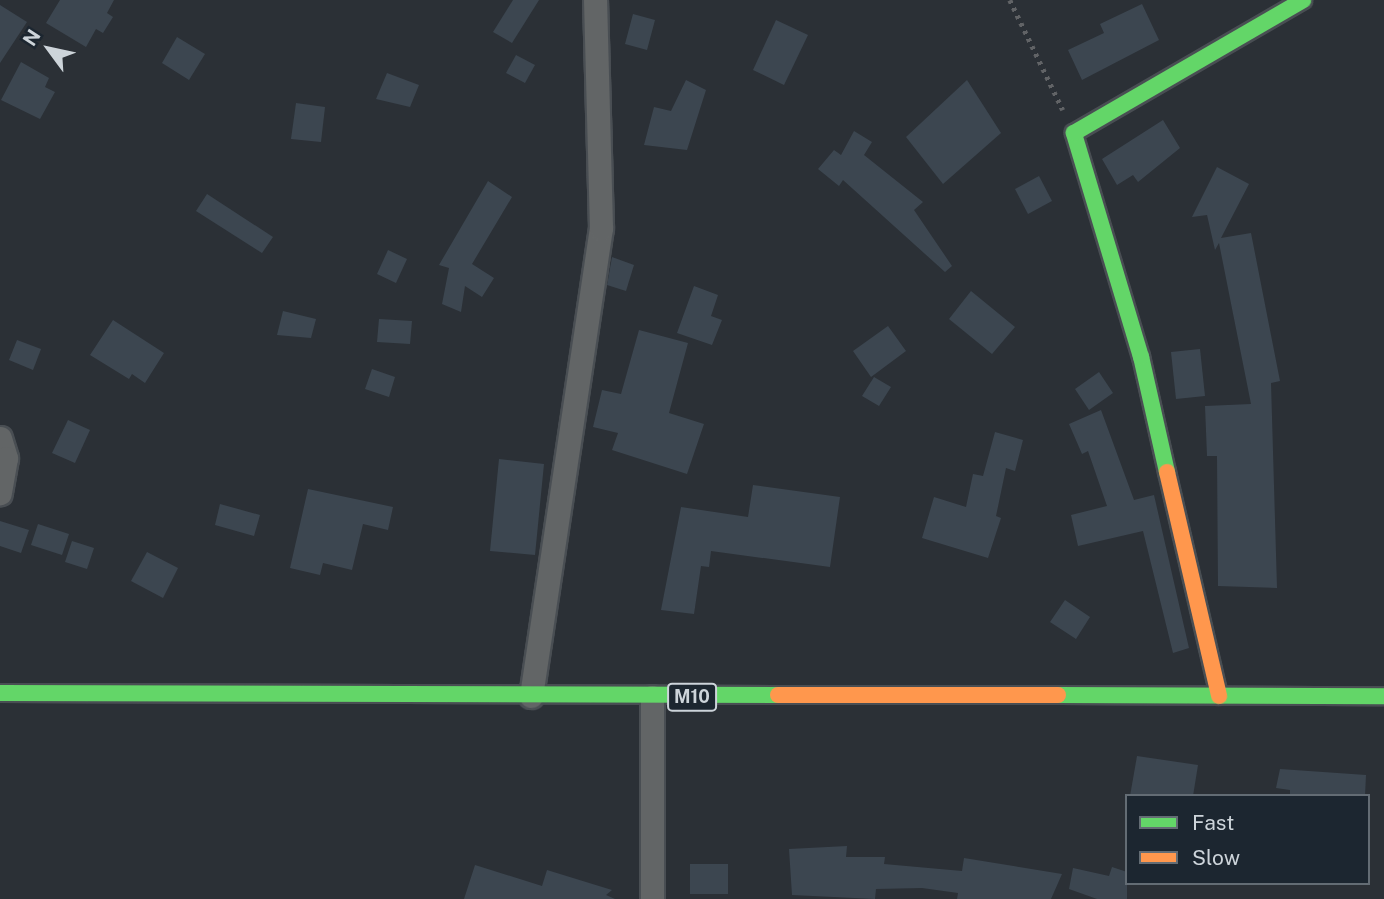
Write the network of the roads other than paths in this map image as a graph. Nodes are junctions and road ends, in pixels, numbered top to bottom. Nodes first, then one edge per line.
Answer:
1 (595, 0) edge
2 (1303, 0) edge
3 (0, 438) edge
4 (0, 493) edge
5 (0, 693) edge
6 (531, 696) junction
7 (1219, 696) junction
8 (1384, 696) edge
9 (652, 697) junction
10 (652, 899) edge

1 - 6 street
2 - 7 main road
3 - 4 street
5 - 6 main road, M10
6 - 9 main road, M10
7 - 8 main road, M10
7 - 9 main road, M10
9 - 10 street

